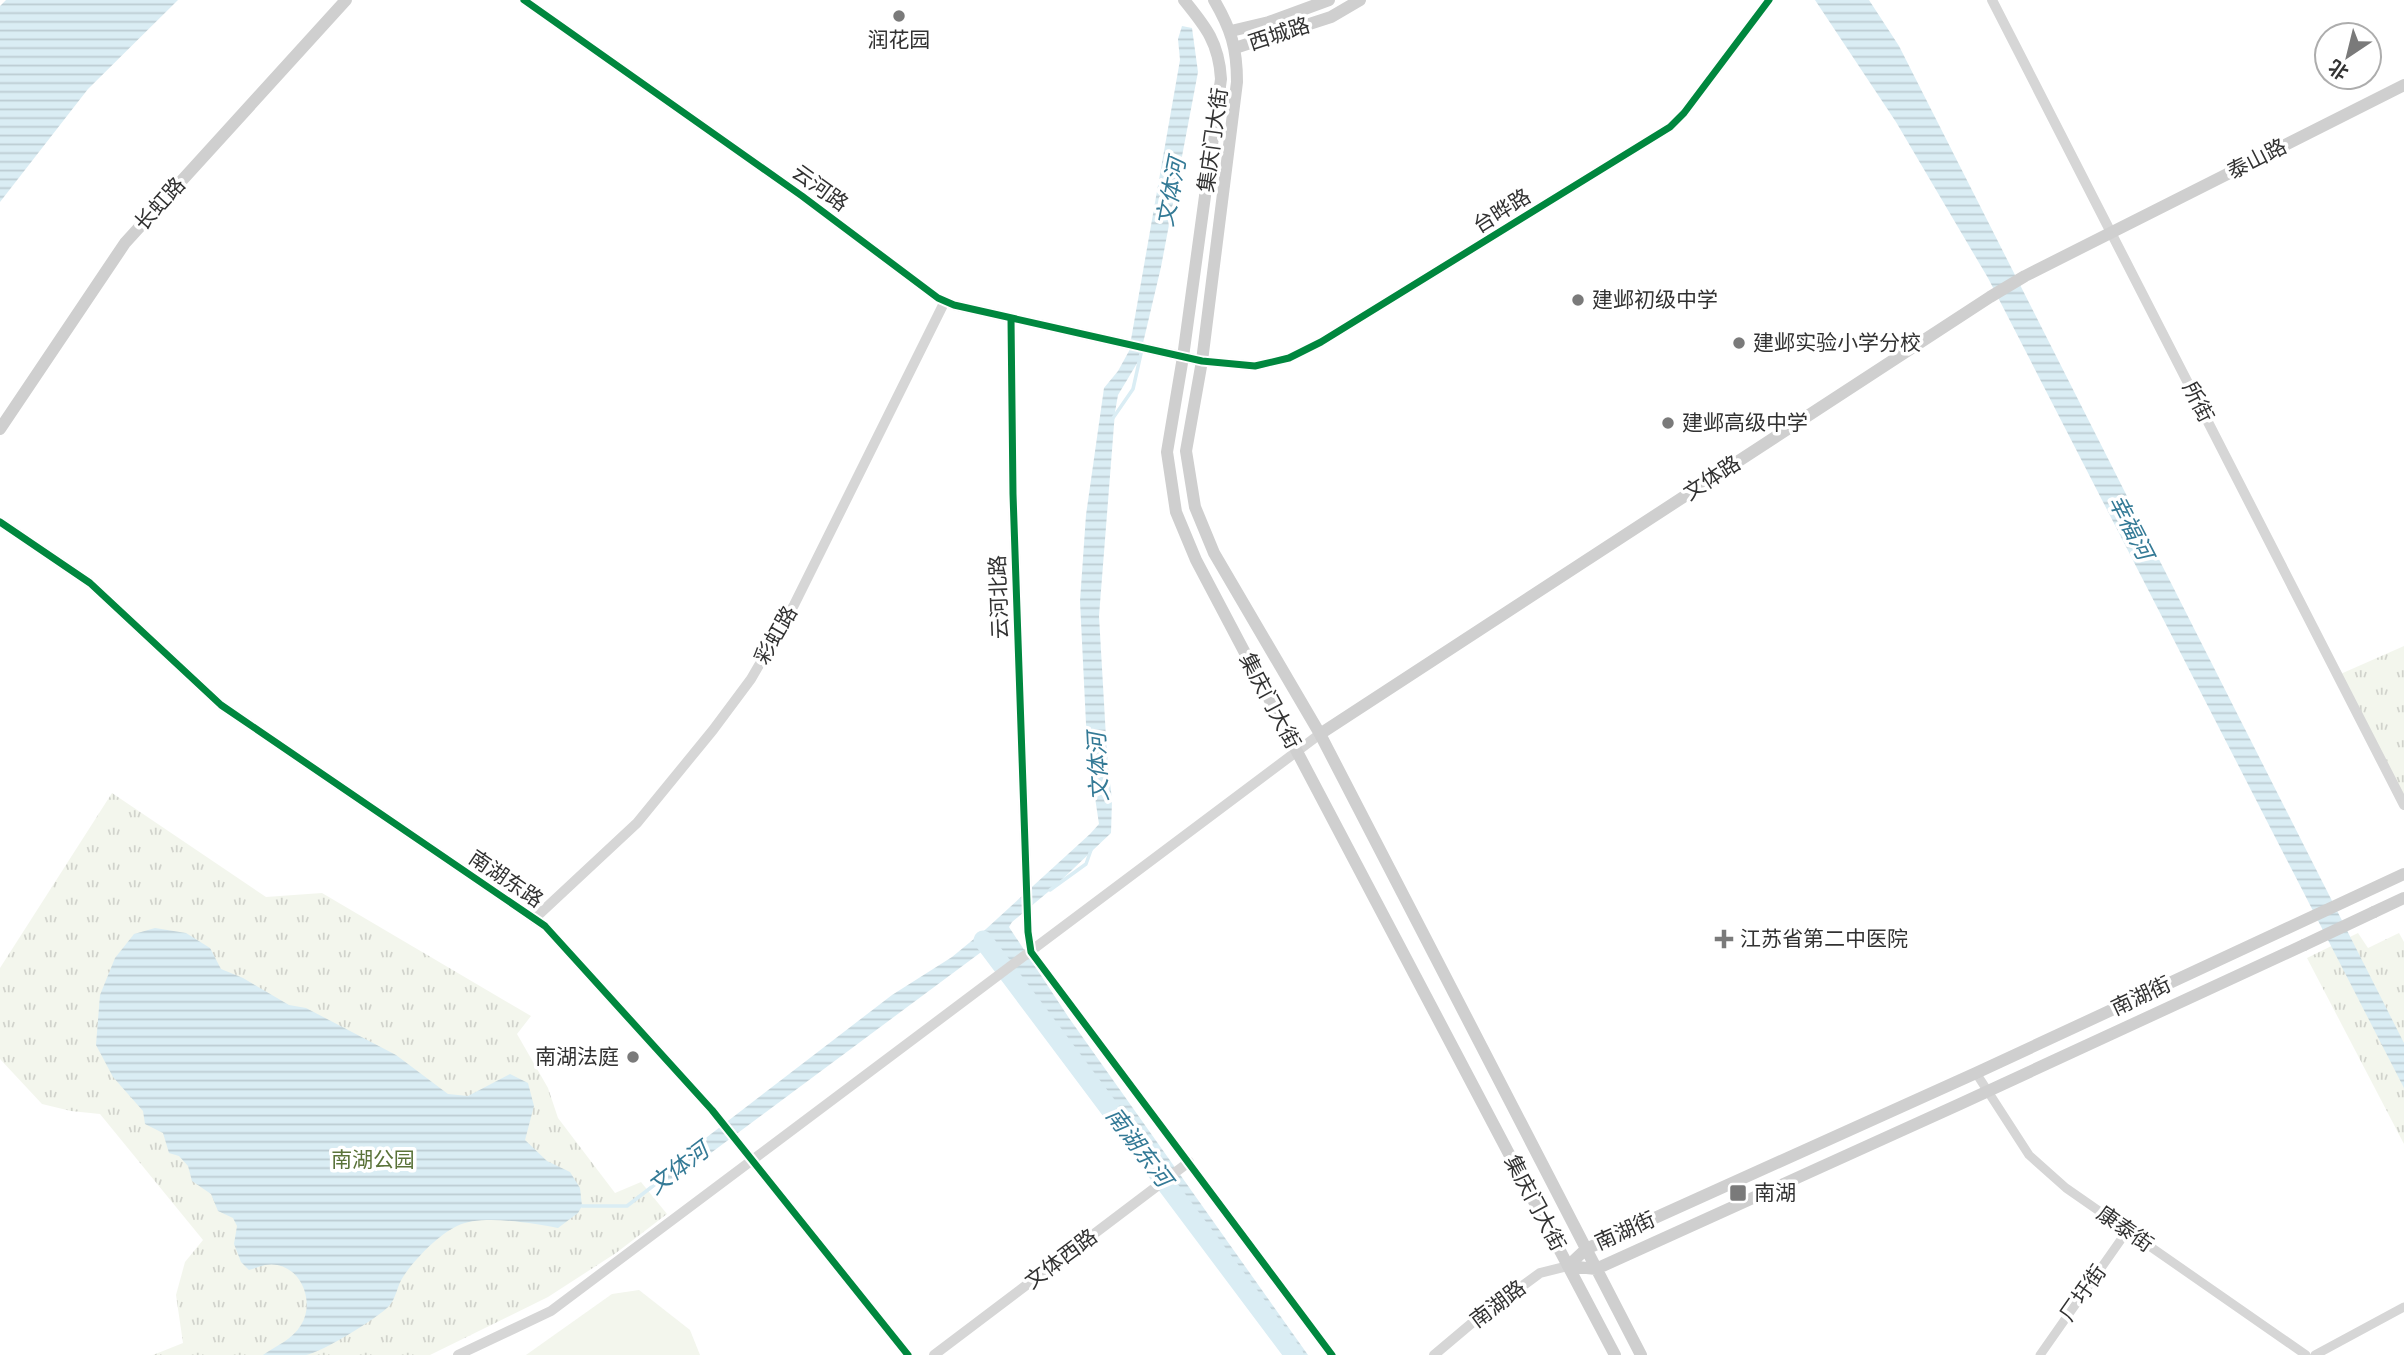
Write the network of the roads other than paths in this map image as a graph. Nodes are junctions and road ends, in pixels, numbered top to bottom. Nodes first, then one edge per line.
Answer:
1 (346, 0) edge
2 (524, 0) edge
3 (1184, 0) edge
4 (1214, 0) edge
5 (1329, 0) edge
6 (1360, 0) edge
7 (1769, 0) edge
8 (1992, 0) edge
9 (1231, 31) junction
10 (1235, 48) junction
11 (2404, 85) edge
12 (2111, 233) junction
13 (945, 301) junction
14 (1011, 318) junction
15 (1157, 352) joint
16 (1184, 357) junction
17 (1202, 361) junction
18 (0, 429) edge
19 (0, 522) edge
20 (1320, 734) junction
21 (1297, 751) junction
22 (2404, 805) edge
23 (2404, 874) edge
24 (2404, 898) edge
25 (534, 919) junction
26 (1029, 953) junction
27 (1976, 1073) junction
28 (1987, 1092) junction
29 (753, 1161) junction
30 (1189, 1162) junction
31 (2127, 1231) junction
32 (1586, 1249) junction
33 (1569, 1266) junction
34 (1596, 1269) junction
35 (2404, 1307) edge
36 (458, 1355) edge
37 (908, 1355) edge
38 (934, 1355) edge
39 (1332, 1355) edge
40 (1434, 1355) edge
41 (1615, 1355) edge
42 (1641, 1355) edge
43 (2040, 1355) edge
44 (2306, 1355) edge
45 (2315, 1355) edge

1 - 18 main road, 长虹路
2 - 13 street, 云河路
3 - 16 main road, 集庆门大街
4 - 9 main road, 集庆门大街
5 - 9 main road, 西城路
6 - 10 main road, 西城路
7 - 17 street, 台晔路
8 - 12 street, 所街
9 - 10 main road, 集庆门大街
10 - 17 main road, 集庆门大街
11 - 12 main road, 泰山路
12 - 20 main road, 文体路
12 - 22 street, 所街
13 - 14 street, 云河路
13 - 25 street, 彩虹路
14 - 15 street, 云河路
14 - 26 street, 云河北路
15 - 16 street, 台晔路
16 - 17 street, 台晔路
16 - 21 main road, 集庆门大街
17 - 20 main road, 集庆门大街
19 - 25 street, 南湖东路
20 - 21 street
20 - 32 main road, 集庆门大街
21 - 26 street
21 - 33 main road, 集庆门大街
23 - 27 main road, 南湖街
24 - 28 main road, 南湖街, bridge
25 - 29 street, 南湖东路
26 - 29 street
26 - 30 street
27 - 28 street, 康泰街
27 - 32 main road, 南湖街
28 - 31 street, 康泰街
28 - 34 main road, 南湖街
29 - 36 street
29 - 37 street, 南湖东路
30 - 38 street, 文体西路
30 - 39 street
31 - 43 street, 厂圩街
31 - 44 street, 康泰街
32 - 33 main road, 南湖街
32 - 34 main road, 集庆门大街
33 - 34 main road, 南湖街
33 - 40 street, 南湖路
33 - 41 main road, 集庆门大街
34 - 42 main road, 集庆门大街
35 - 45 street

